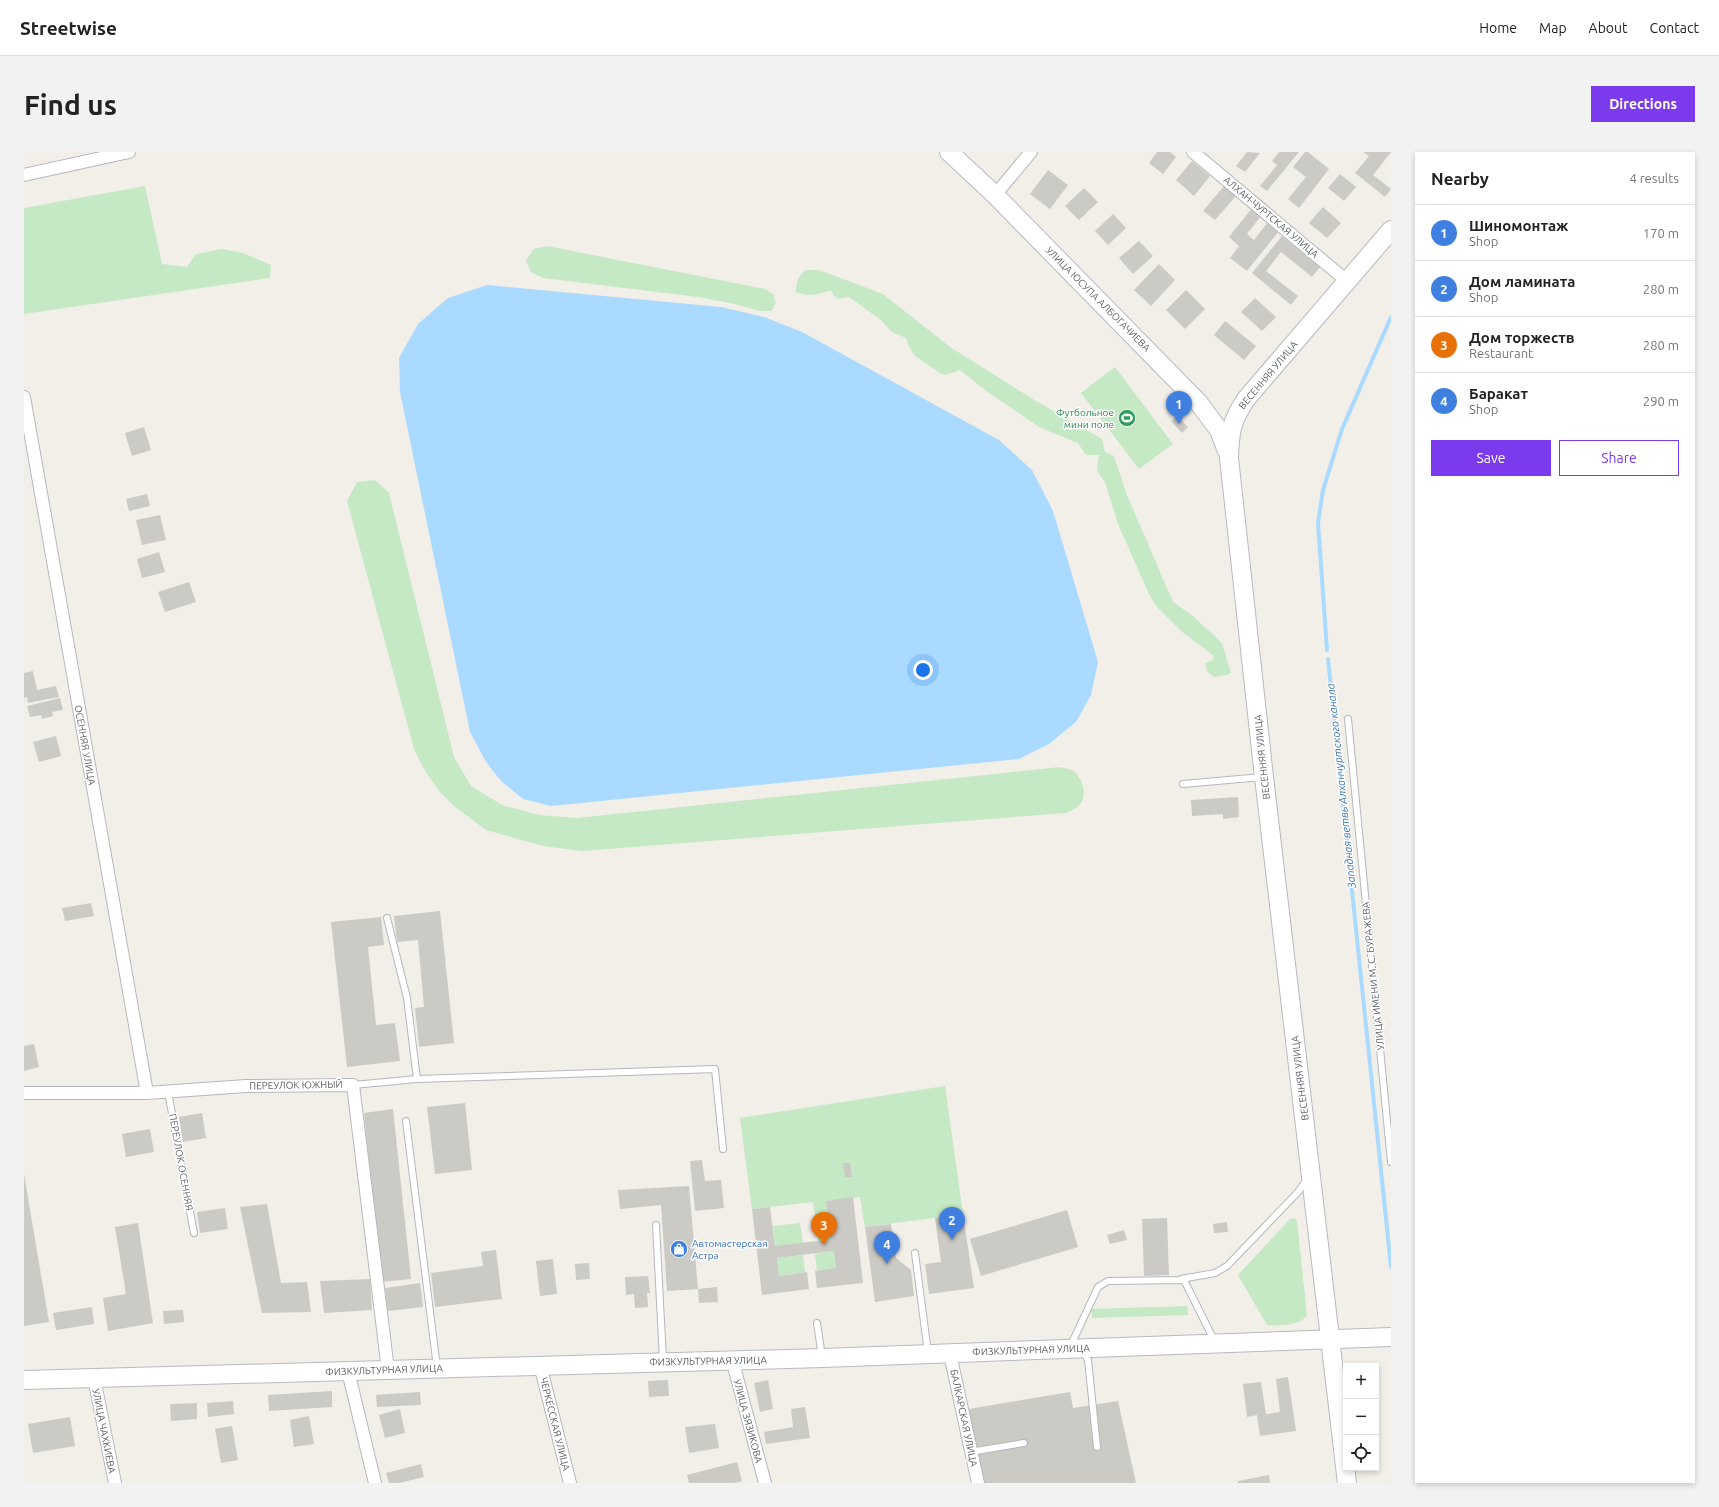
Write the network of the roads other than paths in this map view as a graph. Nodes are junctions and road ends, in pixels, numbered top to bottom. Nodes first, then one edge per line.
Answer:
1 (129, 152) edge
2 (949, 152) edge
3 (1031, 152) edge
4 (1193, 152) edge
5 (24, 174) edge
6 (995, 195) junction
7 (1391, 230) edge
8 (1348, 282) junction
9 (24, 397) edge
10 (1229, 458) junction
11 (1348, 719) dead end
12 (1264, 777) junction
13 (1183, 784) dead end
14 (387, 918) dead end
15 (417, 1080) junction
16 (353, 1085) junction
17 (147, 1092) junction
18 (168, 1092) junction
19 (24, 1093) edge
20 (406, 1121) dead end
21 (723, 1148) dead end
22 (1391, 1162) edge
23 (1311, 1169) junction
24 (656, 1225) dead end
25 (194, 1233) dead end
26 (915, 1253) dead end
27 (1179, 1279) junction
28 (817, 1323) dead end
29 (1391, 1337) edge
30 (1330, 1339) junction
31 (1216, 1343) junction
32 (1070, 1348) junction
33 (928, 1354) junction
34 (950, 1354) junction
35 (823, 1358) junction
36 (732, 1360) junction
37 (663, 1362) junction
38 (540, 1365) junction
39 (437, 1368) junction
40 (388, 1370) junction
41 (348, 1371) junction
42 (94, 1378) junction
43 (24, 1380) edge
44 (1024, 1443) dead end
45 (1097, 1447) dead end
46 (970, 1452) junction
47 (115, 1483) edge
48 (375, 1483) edge
49 (570, 1483) edge
50 (765, 1483) edge
51 (978, 1483) edge
52 (1347, 1483) edge

1 - 5 street
2 - 6 street, УЛИЦА ЮСУПА АЛБОГАЧИЕВА
3 - 6 street
4 - 8 street, АЛХАН-ЧУРТСКАЯ УЛИЦА
6 - 10 street, УЛИЦА ЮСУПА АЛБОГАЧИЕВА
7 - 8 street, ВЕСЕННЯЯ УЛИЦА
8 - 10 street, ВЕСЕННЯЯ УЛИЦА
9 - 17 street, ОСЕННЯЯ УЛИЦА
10 - 12 street, ВЕСЕННЯЯ УЛИЦА
11 - 22 lane, УЛИЦА ИМЕНИ М. С. БУРАЖЕВА
12 - 13 lane
12 - 23 street, ВЕСЕННЯЯ УЛИЦА
14 - 15 lane
15 - 16 lane
15 - 21 lane
16 - 18 street, ПЕРЕУЛОК ЮЖНЫЙ
16 - 40 street, ПЕРЕУЛОК ЮЖНЫЙ
17 - 18 street, ПЕРЕУЛОК ЮЖНЫЙ
17 - 19 street, ПЕРЕУЛОК ЮЖНЫЙ
18 - 25 lane, ПЕРЕУЛОК ОСЕННЯЯ
20 - 39 lane
23 - 27 lane
23 - 30 street, ВЕСЕННЯЯ УЛИЦА
24 - 37 lane
26 - 33 lane
27 - 31 lane
27 - 32 lane
28 - 35 lane
29 - 30 street, ФИЗКУЛЬТУРНАЯ УЛИЦА
30 - 31 street, ФИЗКУЛЬТУРНАЯ УЛИЦА
30 - 52 street, ВЕСЕННЯЯ УЛИЦА
31 - 32 street, ФИЗКУЛЬТУРНАЯ УЛИЦА
32 - 34 street, ФИЗКУЛЬТУРНАЯ УЛИЦА
32 - 45 lane
33 - 34 street, ФИЗКУЛЬТУРНАЯ УЛИЦА
33 - 35 street, ФИЗКУЛЬТУРНАЯ УЛИЦА
34 - 46 street, БАЛКАРСКАЯ УЛИЦА
35 - 36 street, ФИЗКУЛЬТУРНАЯ УЛИЦА
36 - 37 street, ФИЗКУЛЬТУРНАЯ УЛИЦА
36 - 50 street, УЛИЦА ЗЯЗИКОВА
37 - 38 street, ФИЗКУЛЬТУРНАЯ УЛИЦА
38 - 39 street, ФИЗКУЛЬТУРНАЯ УЛИЦА
38 - 49 street, ЧЕРКЕССКАЯ УЛИЦА
39 - 40 street, ФИЗКУЛЬТУРНАЯ УЛИЦА
40 - 41 street, ФИЗКУЛЬТУРНАЯ УЛИЦА
41 - 42 street, ФИЗКУЛЬТУРНАЯ УЛИЦА
41 - 48 street
42 - 43 street, ФИЗКУЛЬТУРНАЯ УЛИЦА
42 - 47 street, УЛИЦА ЧАХКИЕВА
44 - 46 lane
46 - 51 street, БАЛКАРСКАЯ УЛИЦА

